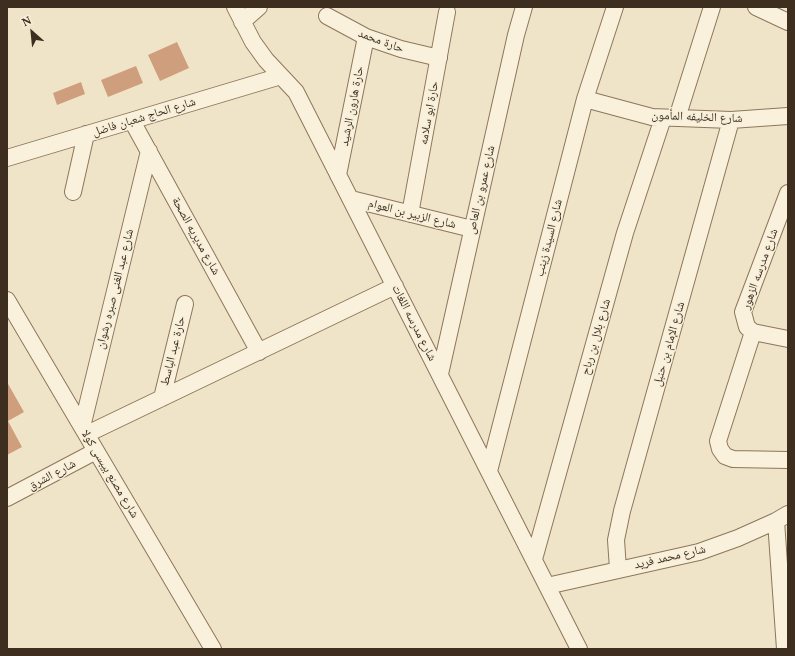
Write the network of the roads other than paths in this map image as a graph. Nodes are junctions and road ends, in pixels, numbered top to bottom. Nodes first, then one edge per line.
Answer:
1 (235, 7) edge
2 (259, 7) edge
3 (524, 7) edge
4 (615, 7) edge
5 (712, 7) edge
6 (764, 9) edge
7 (447, 12) dead end
8 (327, 16) dead end
9 (242, 22) junction
10 (788, 22) edge
11 (366, 37) junction
12 (439, 58) junction
13 (281, 76) junction
14 (585, 99) junction
15 (788, 116) edge
16 (670, 118) junction
17 (731, 120) junction
18 (132, 121) junction
19 (86, 134) junction
20 (149, 151) junction
21 (7, 158) edge
22 (338, 175) junction
23 (73, 192) dead end
24 (788, 193) edge
25 (351, 199) junction
26 (410, 214) junction
27 (472, 229) junction
28 (395, 286) junction
29 (7, 300) edge
30 (185, 304) dead end
31 (753, 332) junction
32 (788, 339) edge
33 (259, 352) junction
34 (440, 374) junction
35 (162, 398) junction
36 (84, 430) junction
37 (96, 451) junction
38 (788, 460) edge
39 (489, 470) junction
40 (7, 498) edge
41 (782, 517) edge
42 (534, 559) junction
43 (618, 569) junction
44 (548, 586) junction
45 (213, 649) edge
46 (579, 649) edge
47 (785, 649) edge

1 - 9 street, شارع مدرسه اللغات
2 - 9 street
3 - 27 street, شارع عمرو بن العاص
4 - 14 street, شارع السيدة زينب
5 - 16 street, شارع بلال بن رباح
6 - 10 street
7 - 12 street, حارة ابو سلامه
8 - 11 street, حارة محمد
9 - 13 street, شارع مدرسه اللغات
11 - 12 street, حارة محمد
11 - 22 street, حارة هارون الرشيد
12 - 26 street, حارة ابو سلامه
13 - 18 street, شارع الحاج شعبان فاضل
13 - 22 street, شارع مدرسه اللغات
14 - 16 street, شارع الخليفه المأمون
14 - 39 street, شارع السيدة زينب
15 - 17 street, شارع الخليفه المأمون
16 - 17 street, شارع الخليفه المأمون
16 - 42 street, شارع بلال بن رباح
17 - 43 street, شارع الإمام بن حنبل
18 - 19 street, شارع الحاج شعبان فاضل
18 - 20 street, شارع مديريه الصحة
19 - 21 street, شارع الحاج شعبان فاضل
19 - 23 street
20 - 33 street, شارع مديريه الصحة
20 - 36 street, شارع عبد الغنى صبره رشوان
22 - 25 street, شارع مدرسه اللغات
24 - 31 street, شارع مدرسه الزهور
25 - 26 street, شارع الزبير بن العوام
25 - 28 street, شارع مدرسه اللغات
26 - 27 street, شارع الزبير بن العوام
27 - 34 street, شارع عمرو بن العاص
28 - 33 street
28 - 34 street, شارع مدرسه اللغات
29 - 36 street, شارع مصنع بيبسى كولا
30 - 35 street, حارة عبد الباسط
31 - 32 street
31 - 38 street
33 - 35 street
34 - 39 street, شارع مدرسه اللغات
35 - 36 street
36 - 37 street, شارع مصنع بيبسى كولا
37 - 40 street, شارع الشرق
37 - 45 street, شارع مصنع بيبسى كولا
39 - 42 street, شارع مدرسه اللغات
41 - 43 street, شارع محمد فريد
41 - 47 street
42 - 44 street, شارع مدرسه اللغات
43 - 44 street, شارع محمد فريد
44 - 46 street, شارع مدرسه اللغات

